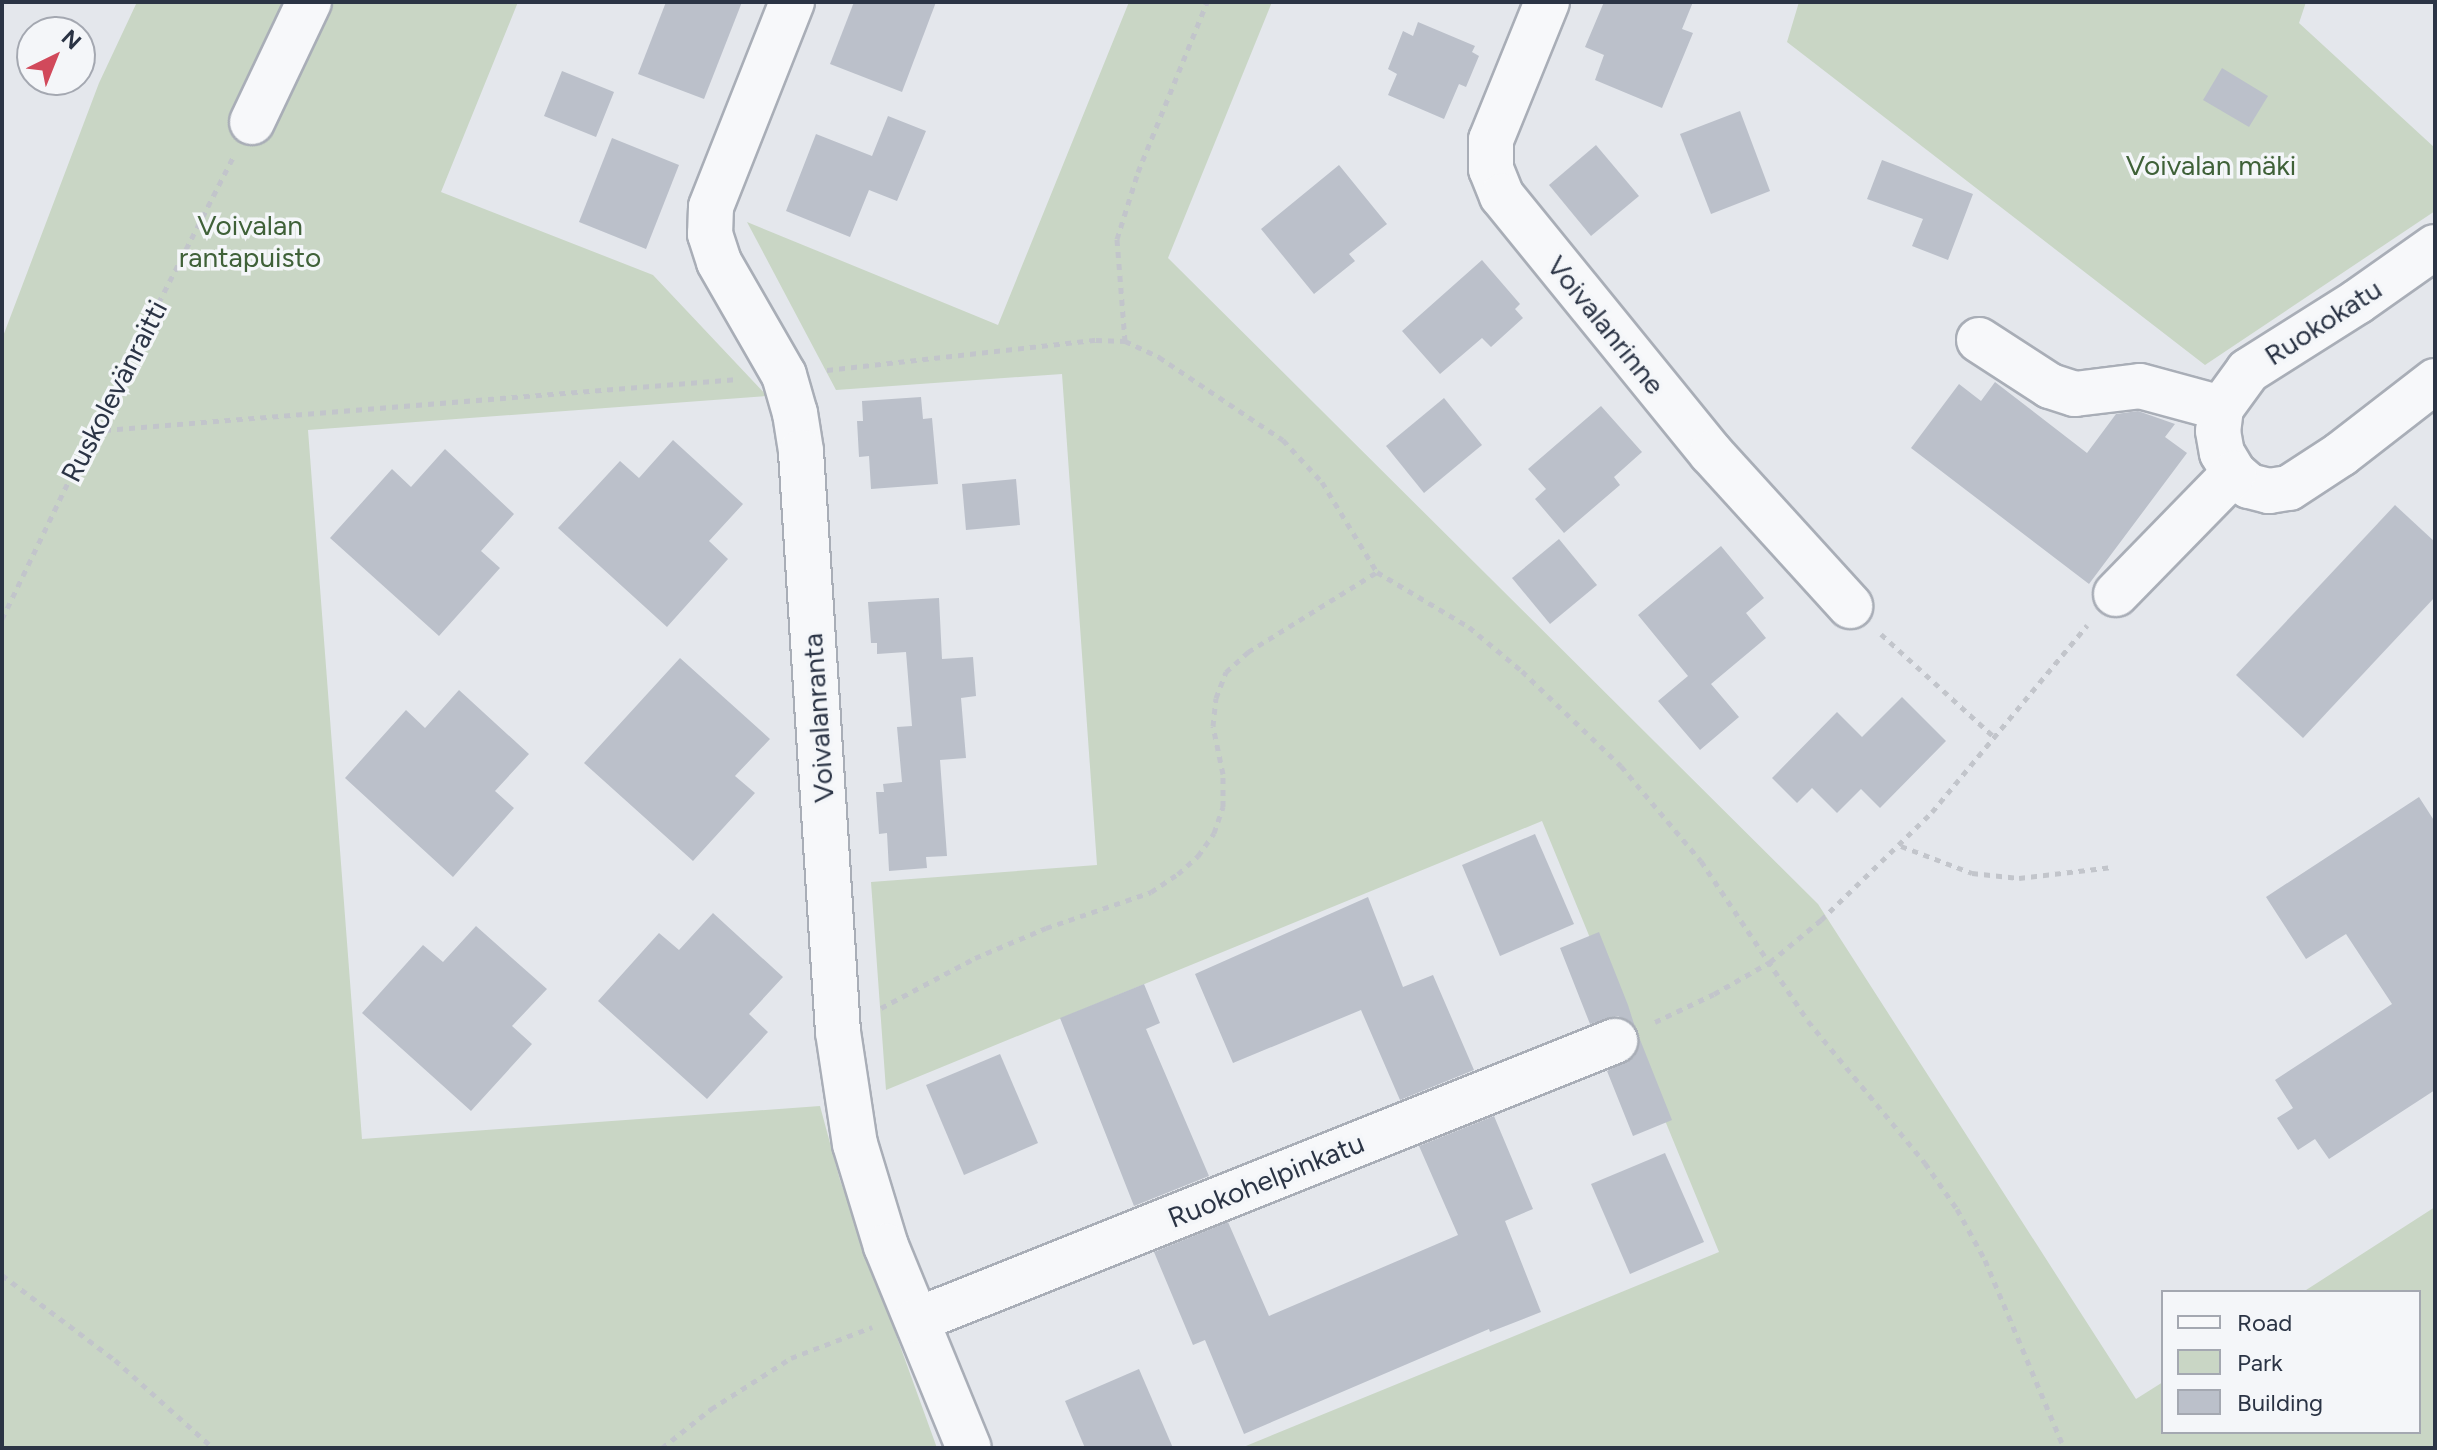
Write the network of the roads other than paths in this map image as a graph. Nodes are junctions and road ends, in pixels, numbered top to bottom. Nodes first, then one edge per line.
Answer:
1 (309, 2) edge
2 (792, 2) edge
3 (1547, 2) edge
4 (252, 122) road end
5 (2435, 247) edge
6 (1979, 340) dead end
7 (2435, 381) edge
8 (2221, 408) junction
9 (2234, 473) junction
10 (2116, 594) road end
11 (1850, 606) road end
12 (1615, 1041) road end
13 (917, 1320) junction
14 (969, 1448) edge

1 - 4 street
2 - 13 street, Voivalanranta
3 - 11 street, Voivalanrinne
5 - 8 street, Ruokokatu
6 - 8 street
7 - 9 street
8 - 9 street
9 - 10 street
12 - 13 street, Ruokohelpinkatu
13 - 14 street, Voivalanranta

